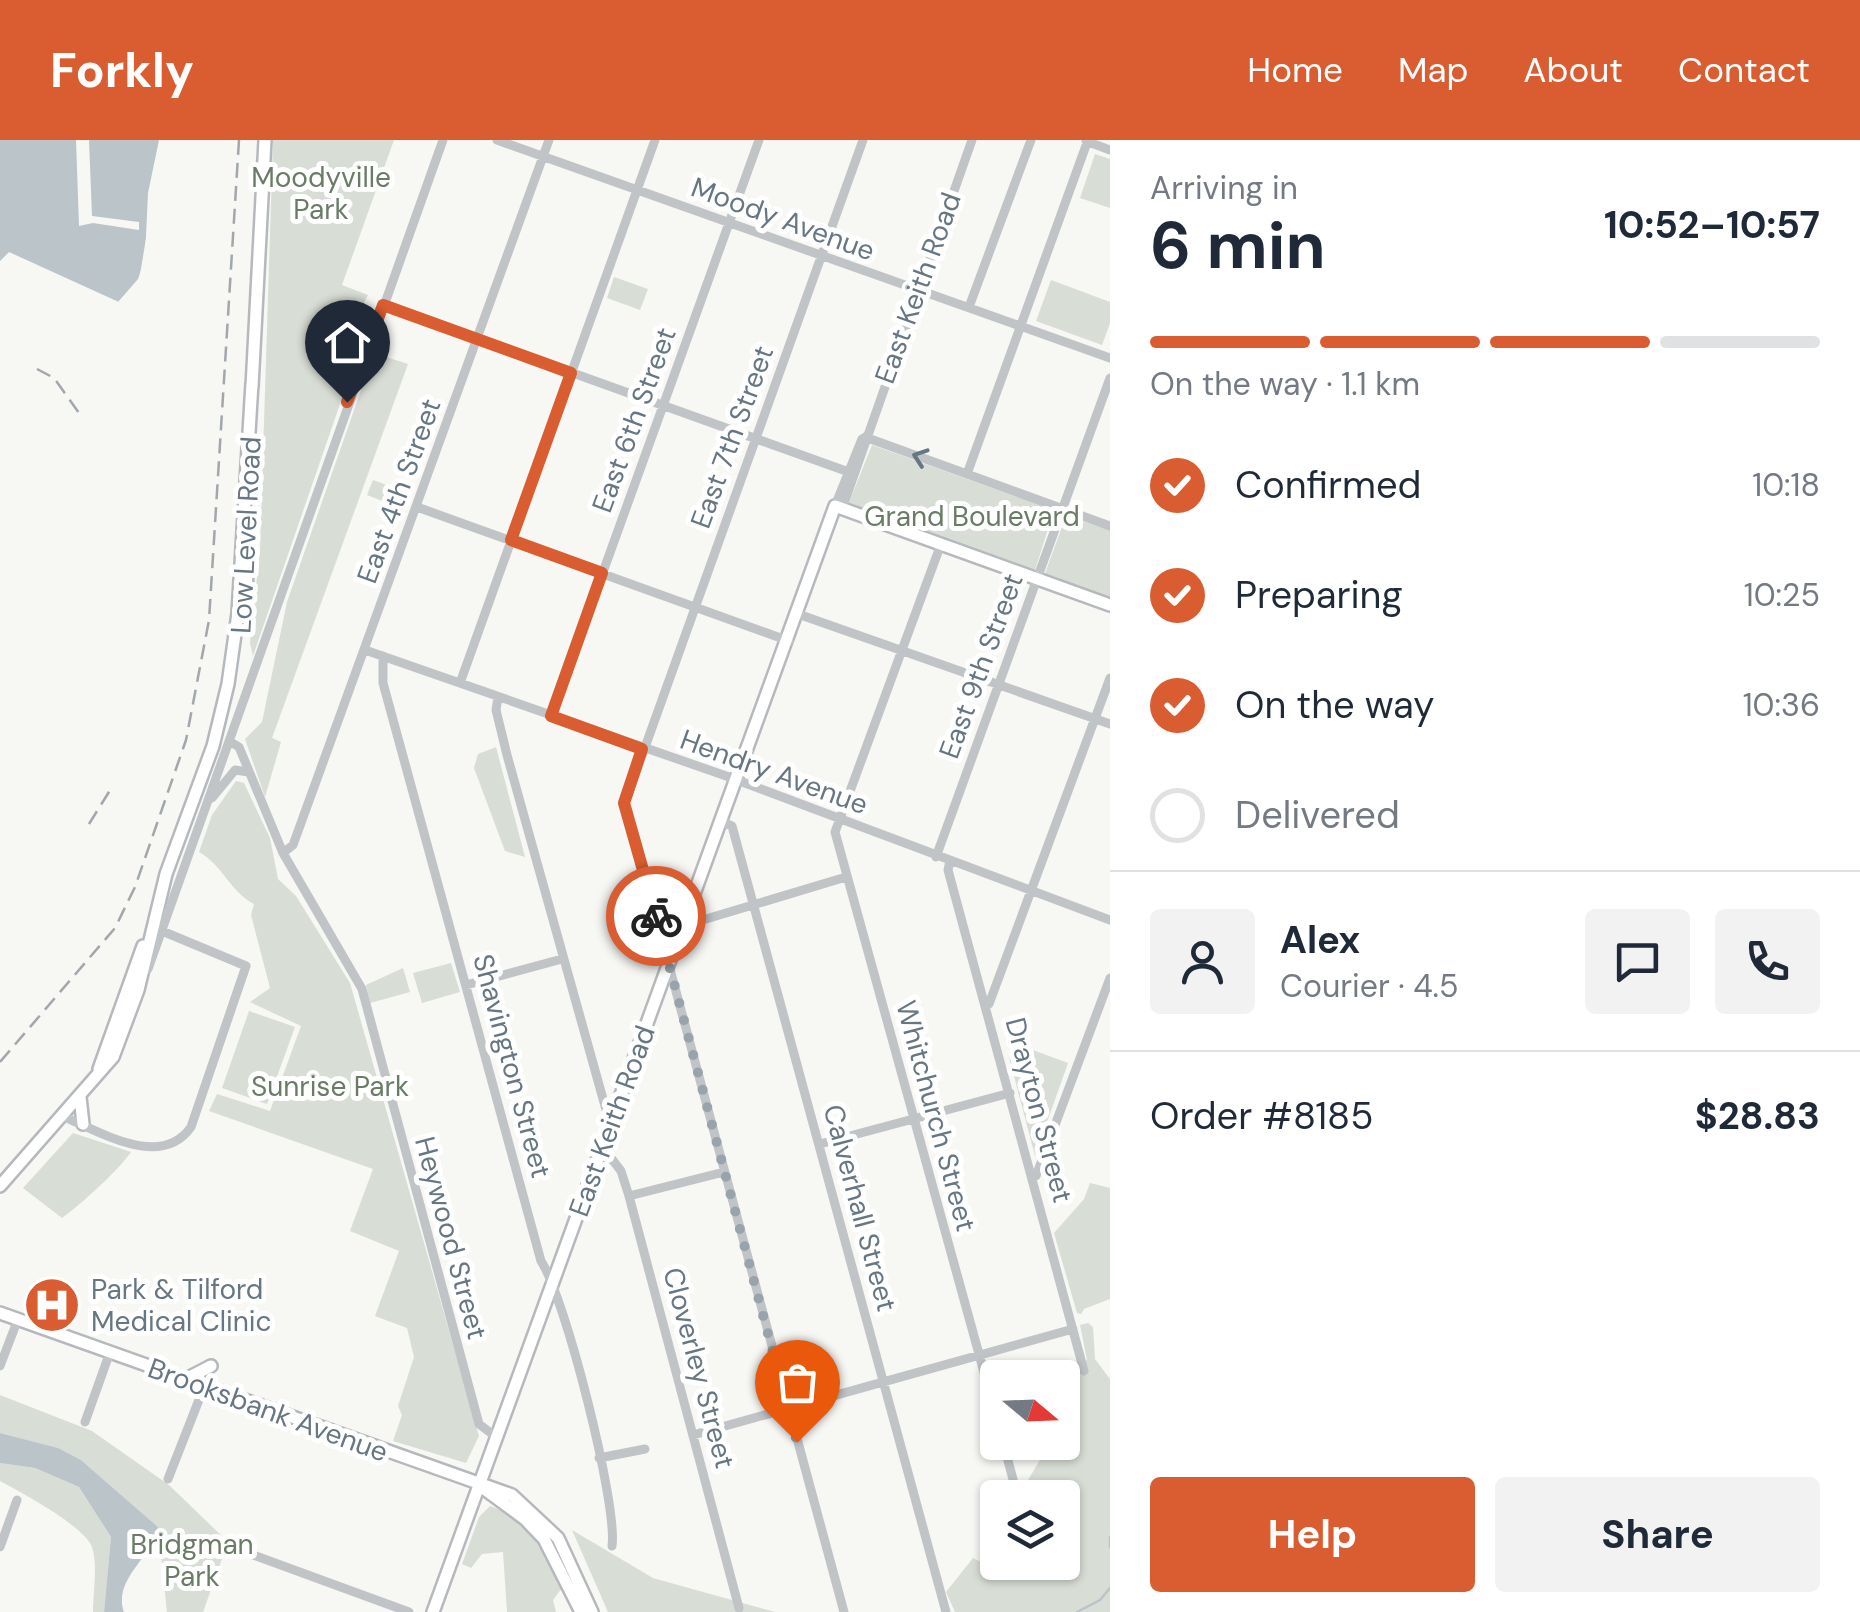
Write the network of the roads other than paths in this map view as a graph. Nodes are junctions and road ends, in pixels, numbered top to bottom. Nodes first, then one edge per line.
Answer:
1 (265, 140) edge
2 (443, 140) edge
3 (498, 140) edge
4 (550, 140) edge
5 (655, 140) edge
6 (759, 140) edge
7 (864, 140) edge
8 (972, 140) edge
9 (1031, 140) edge
10 (1086, 140) edge
11 (1110, 150) edge
12 (544, 156) junction
13 (637, 190) junction
14 (729, 224) junction
15 (821, 256) junction
16 (917, 289) junction
17 (383, 305) junction
18 (970, 306) junction
19 (1020, 325) junction
20 (478, 338) junction
21 (1110, 358) edge
22 (571, 373) junction
23 (1110, 378) edge
24 (663, 406) junction
25 (864, 437) junction
26 (755, 439) junction
27 (859, 461) junction
28 (846, 471) junction
29 (966, 474) junction
30 (849, 491) junction
31 (418, 507) junction
32 (839, 507) junction
33 (1062, 509) junction
34 (1110, 526) edge
35 (511, 540) junction
36 (941, 544) junction
37 (602, 573) junction
38 (1037, 579) junction
39 (1110, 605) edge
40 (694, 606) junction
41 (798, 614) junction
42 (789, 641) junction
43 (365, 650) junction
44 (902, 650) junction
45 (383, 656) junction
46 (1110, 678) edge
47 (460, 683) junction
48 (998, 685) junction
49 (498, 697) junction
50 (551, 716) junction
51 (1096, 718) junction
52 (1110, 724) edge
53 (229, 742) junction
54 (642, 749) junction
55 (249, 772) junction
56 (738, 781) junction
57 (206, 804) junction
58 (838, 820) junction
59 (722, 822) junction
60 (284, 853) junction
61 (936, 856) junction
62 (950, 862) junction
63 (846, 877) junction
64 (1032, 892) junction
65 (754, 906) junction
66 (706, 919) dead end
67 (1110, 920) edge
68 (157, 927) junction
69 (562, 959) junction
70 (669, 964) junction
71 (1110, 978) edge
72 (466, 984) junction
73 (988, 1006) junction
74 (99, 1070) junction
75 (1010, 1093) junction
76 (80, 1097) junction
77 (62, 1116) junction
78 (914, 1118) junction
79 (83, 1124) junction
80 (610, 1124) junction
81 (820, 1144) junction
82 (602, 1146) junction
83 (724, 1172) junction
84 (1035, 1178) junction
85 (0, 1186) edge
86 (629, 1196) junction
87 (552, 1283) junction
88 (0, 1313) edge
89 (18, 1319) junction
90 (1073, 1330) junction
91 (110, 1352) junction
92 (979, 1357) junction
93 (980, 1360) edge
94 (0, 1366) edge
95 (211, 1366) dead end
96 (1084, 1371) dead end
97 (184, 1380) junction
98 (884, 1382) junction
99 (204, 1387) junction
100 (788, 1408) junction
101 (85, 1422) dead end
102 (694, 1434) junction
103 (496, 1437) junction
104 (644, 1448) dead end
105 (599, 1458) junction
106 (168, 1478) dead end
107 (479, 1485) junction
108 (17, 1500) dead end
109 (0, 1546) edge
110 (612, 1546) dead end
111 (234, 1548) dead end
112 (739, 1608) dead end
113 (409, 1612) edge
114 (432, 1612) edge
115 (581, 1612) edge
116 (592, 1612) edge
117 (844, 1612) edge
118 (946, 1612) edge

1 - 68 main road, Low Level Road
2 - 17 street
3 - 12 street, Moody Avenue
4 - 12 street, East 4th Street
5 - 13 street
6 - 14 street, East 6th Street
7 - 15 street, East 7th Street
8 - 16 street, East Keith Road
9 - 18 street
10 - 11 street
10 - 19 street
12 - 13 street, Moody Avenue
12 - 20 street, East 4th Street
13 - 14 street, Moody Avenue
13 - 22 street
14 - 15 street, Moody Avenue
14 - 24 street, East 6th Street
15 - 16 street, Moody Avenue
15 - 26 street, East 7th Street
16 - 18 street, Moody Avenue
16 - 25 street, East Keith Road
17 - 20 street
17 - 53 street
18 - 19 street, Moody Avenue
19 - 21 street, Moody Avenue
19 - 29 street
20 - 22 street
20 - 31 street, East 4th Street
22 - 24 street
22 - 35 street
23 - 33 street, East 9th Street
24 - 26 street
24 - 37 street, East 6th Street
25 - 27 street, East Keith Road
25 - 28 street, East Keith Road
29 -> 25 street
26 - 28 street
26 - 40 street, East 7th Street
27 - 28 street
27 - 30 street, East Keith Road
28 - 30 street
28 - 32 street, East Keith Road
29 - 33 street
30 - 32 street, East Keith Road
31 - 35 street
31 - 43 street, East 4th Street
32 - 36 main road
32 - 41 main road, East Keith Road
33 - 34 street
33 - 38 street, East 9th Street
35 - 37 street
35 - 47 street
36 - 38 main road
36 - 44 street
37 - 40 street
37 - 50 street, East 6th Street
38 - 39 main road
38 - 48 street, East 9th Street
40 - 42 street
40 - 54 street, East 7th Street
41 - 42 main road, East Keith Road
41 - 44 street
42 - 56 main road, East Keith Road
43 - 45 street, Hendry Avenue
43 - 60 street, East 4th Street
44 - 48 street
44 - 58 street
45 - 47 street, Hendry Avenue
45 - 72 street, Shavington Street
46 - 51 street
47 - 49 street, Hendry Avenue
48 - 51 street
48 - 61 street, East 9th Street
49 - 50 street, Hendry Avenue
49 - 69 street
50 - 54 street, Hendry Avenue
51 - 52 street
51 - 64 street
53 - 55 street, Heywood Street
53 - 57 street
54 - 56 street, Hendry Avenue
54 - 70 street, East 7th Street
55 - 57 street
55 - 60 street, Heywood Street
56 - 58 street, Hendry Avenue
56 - 59 main road, East Keith Road
57 - 68 street
58 - 61 street, Hendry Avenue
58 - 63 street, Whitchurch Street
59 - 65 street, Calverhall Street
59 - 70 main road, East Keith Road
60 - 103 street, Heywood Street
61 - 62 street, Hendry Avenue
62 - 64 street, Hendry Avenue
62 - 73 street, Drayton Street
63 - 65 street
63 - 78 street, Whitchurch Street
64 - 67 street, Hendry Avenue
64 - 73 street
65 - 66 street
65 - 81 street, Calverhall Street
68 - 74 main road
68 - 74 main road
68 - 79 street
69 - 72 street
69 - 80 street
70 - 80 main road, East Keith Road
70 - 83 street, East 7th Street
71 - 84 street
72 - 87 street, Shavington Street
73 - 75 street, Drayton Street
74 - 76 main road
75 - 78 street
75 - 84 street, Drayton Street
76 - 77 main road
76 - 79 main road
77 - 79 street
77 - 85 main road
78 - 81 street
78 - 92 street, Whitchurch Street
80 - 82 main road, East Keith Road
81 - 98 street, Calverhall Street
82 - 86 street, Cloverley Street
82 - 87 main road, East Keith Road
83 - 86 street
83 - 100 street, East 7th Street
84 - 90 street, Drayton Street
86 - 102 street, Cloverley Street
87 - 103 main road, East Keith Road
87 - 105 street, Shavington Street
88 - 89 main road, Brooksbank Avenue
89 - 91 main road, Brooksbank Avenue
89 - 94 street
90 - 92 street
90 - 96 street, Drayton Street
91 - 97 main road, Brooksbank Avenue
91 - 101 street
92 - 93 street, Whitchurch Street
92 - 98 street
95 - 97 main road
97 - 99 main road, Brooksbank Avenue
98 - 100 street
98 - 118 street, Calverhall Street
99 - 106 street
99 - 107 main road, Brooksbank Avenue
100 - 102 street
100 - 117 street, East 7th Street
102 - 112 street, Cloverley Street
103 - 107 main road, East Keith Road
104 - 105 street
105 - 110 street, Shavington Street
107 - 114 main road, East Keith Road
107 - 115 main road
107 - 116 main road
108 - 109 street
111 - 113 street

